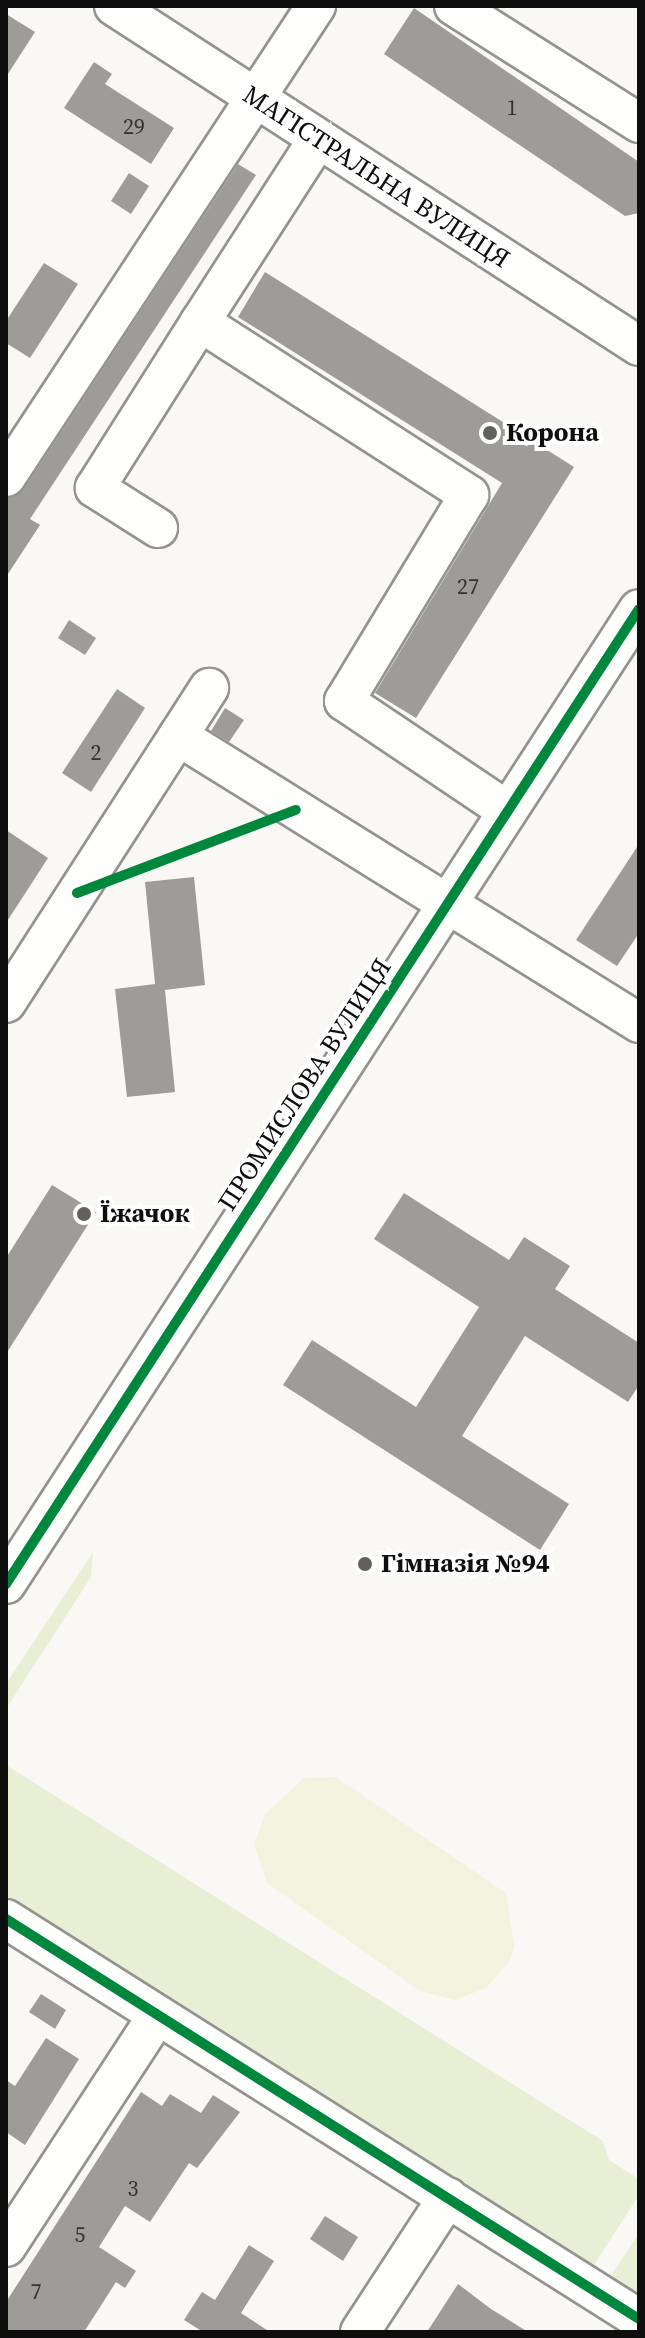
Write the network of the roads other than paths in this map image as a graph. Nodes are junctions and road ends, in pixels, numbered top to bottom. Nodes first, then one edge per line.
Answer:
1 (114, 6) edge
2 (316, 6) edge
3 (454, 6) edge
4 (252, 97) junction
5 (639, 123) edge
6 (318, 139) junction
7 (200, 322) junction
8 (639, 346) edge
9 (6, 477) edge
10 (158, 528) dead end
11 (639, 609) edge
12 (209, 688) dead end
13 (178, 736) junction
14 (508, 811) junction
15 (450, 904) junction
16 (6, 1003) edge
17 (635, 1013) edge
18 (6, 1584) edge
19 (6, 1919) edge
20 (158, 2015) junction
21 (448, 2197) junction
22 (6, 2247) edge
23 (639, 2319) edge
24 (360, 2332) edge

1 - 4 street, МАГІСТРАЛЬНА ВУЛИЦЯ
2 - 4 street
3 - 5 street
4 - 6 street, МАГІСТРАЛЬНА ВУЛИЦЯ
4 - 9 street
6 - 7 street
6 - 8 street, МАГІСТРАЛЬНА ВУЛИЦЯ
7 - 10 street
7 - 14 street
11 - 14 street, ПРОМИСЛОВА ВУЛИЦЯ
12 - 13 street
13 - 15 street
13 - 16 street
14 - 15 street, ПРОМИСЛОВА ВУЛИЦЯ
15 - 17 street
15 - 18 street, ПРОМИСЛОВА ВУЛИЦЯ
19 - 20 street
20 - 21 street
20 - 22 street
21 - 23 street
21 - 24 street

